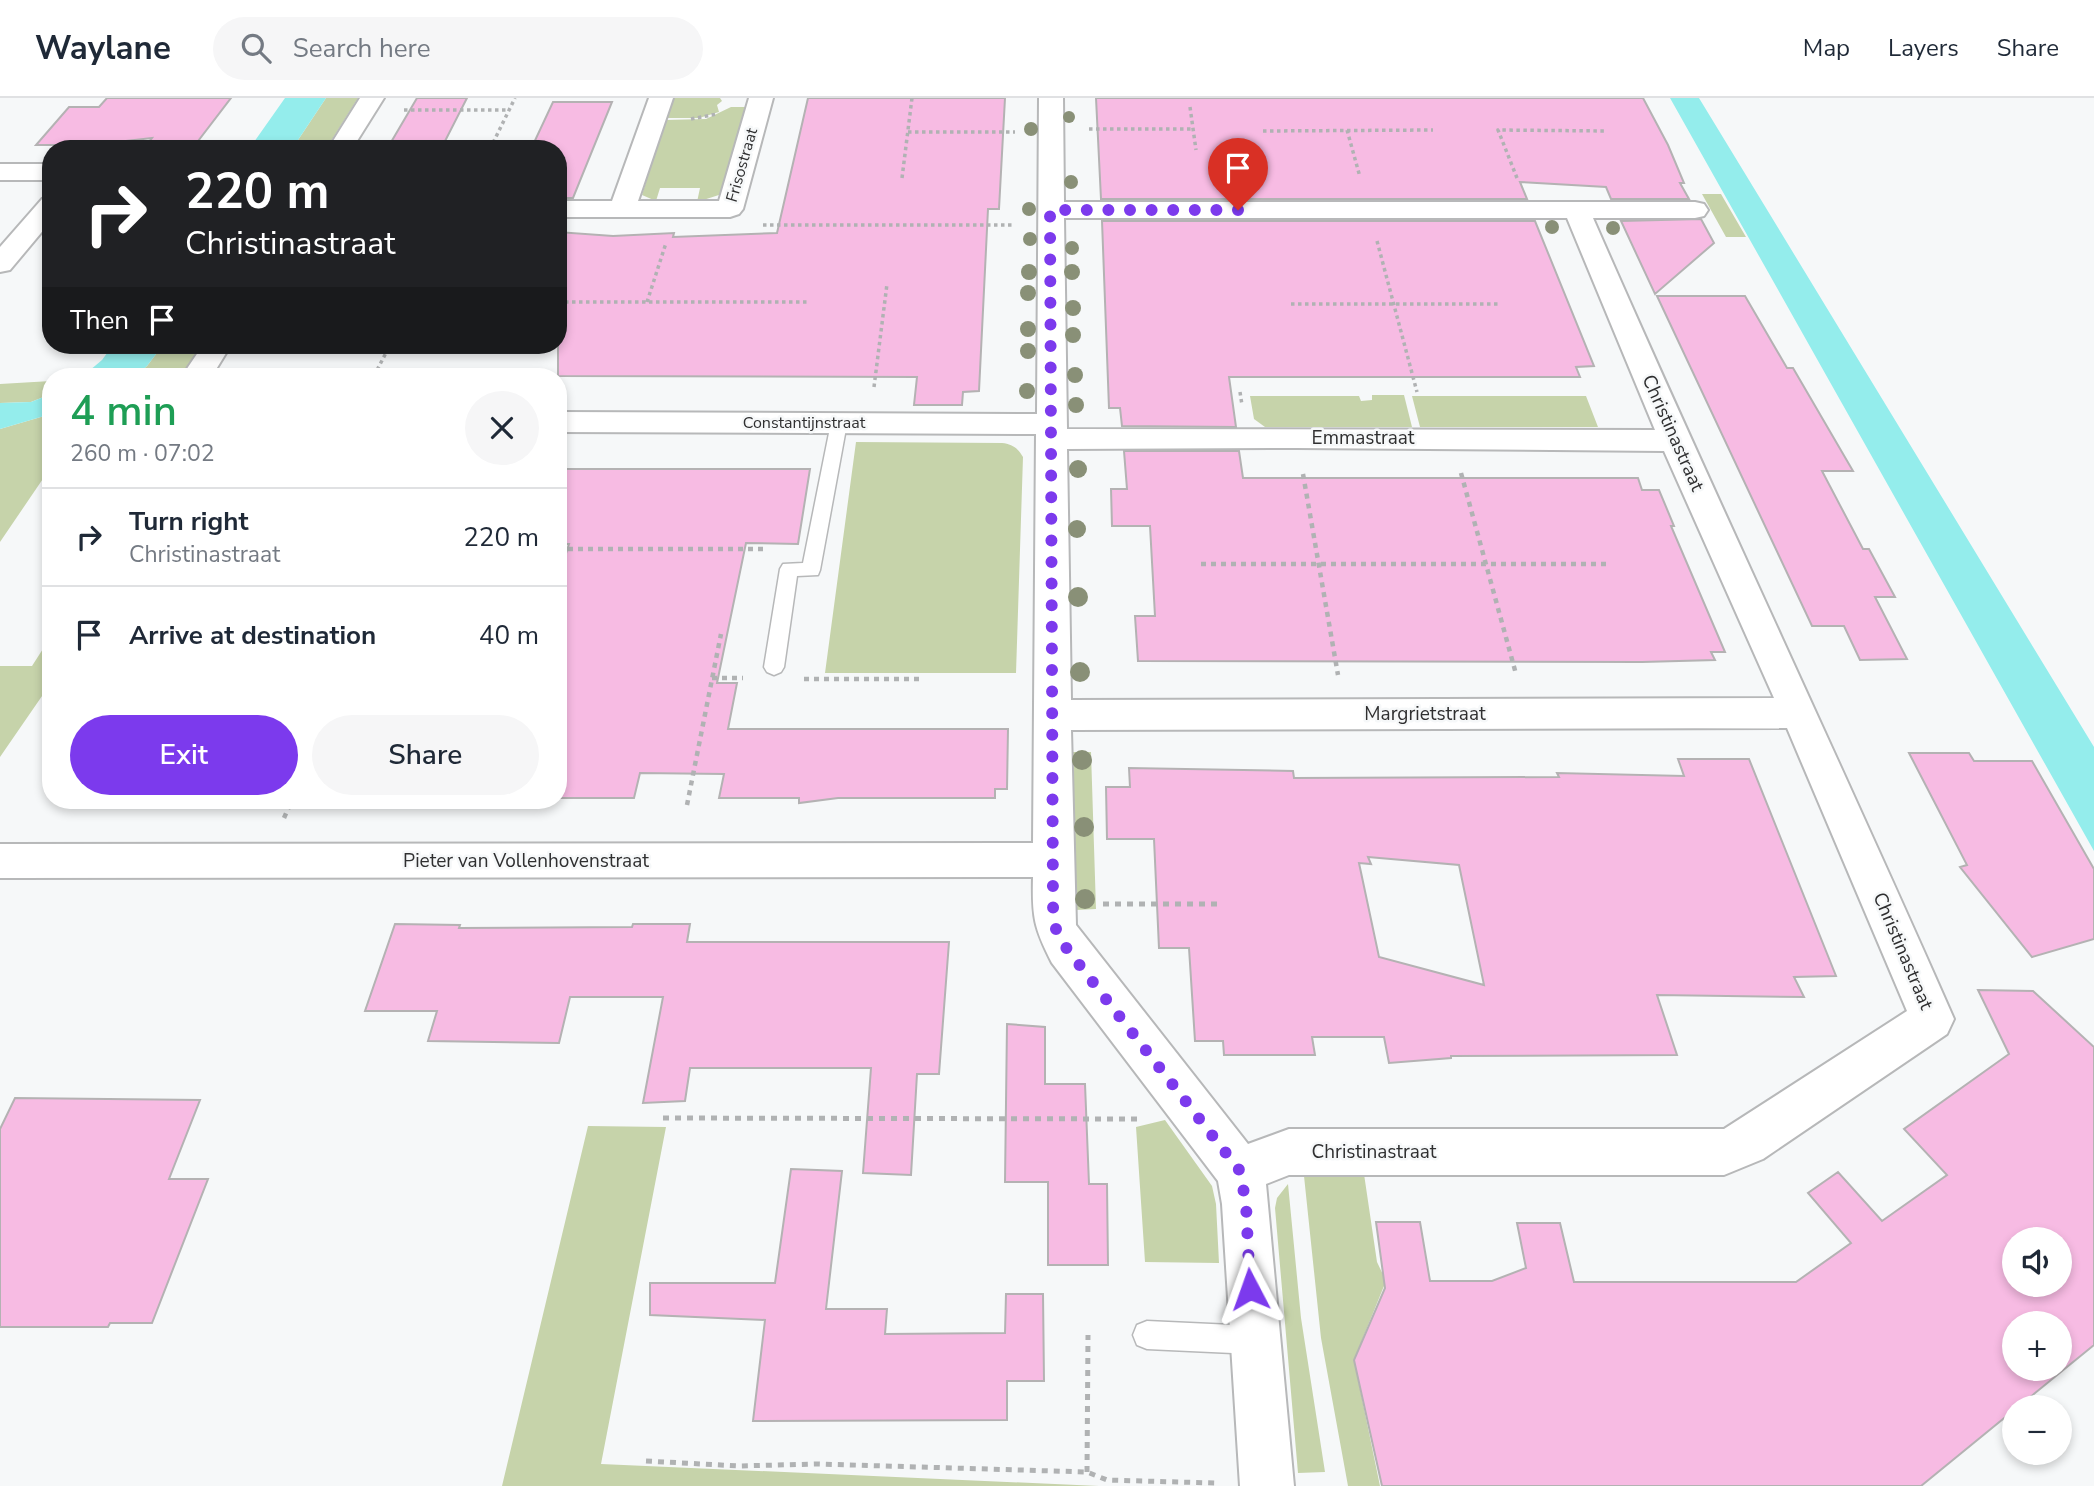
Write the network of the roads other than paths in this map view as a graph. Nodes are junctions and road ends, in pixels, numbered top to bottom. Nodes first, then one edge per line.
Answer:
1 (372, 98) edge
2 (661, 98) edge
3 (761, 98) edge
4 (1051, 98) edge
5 (346, 140) edge
6 (0, 172) edge
7 (42, 172) edge
8 (567, 209) edge
9 (622, 209) junction
10 (1695, 210) dead end
11 (1577, 211) junction
12 (42, 215) edge
13 (1035, 218) junction
14 (0, 264) edge
15 (567, 422) edge
16 (839, 423) junction
17 (1050, 432) junction
18 (1675, 440) junction
19 (774, 667) dead end
20 (1798, 713) junction
21 (1053, 715) junction
22 (1052, 860) junction
23 (0, 861) edge
24 (1240, 1171) junction
25 (1147, 1335) dead end
26 (1254, 1340) junction
27 (1246, 1485) edge

1 - 5 street
2 - 9 street
3 - 9 street, Frisostraat
4 - 13 street
6 - 7 street
8 - 9 street, Frisostraat
10 - 11 street
11 - 13 street
11 - 18 street, Christinastraat
12 - 14 street
13 - 17 street
15 - 16 street, Constantijnstraat
16 - 17 street, Constantijnstraat
16 - 19 lane
17 - 18 street, Emmastraat
17 - 21 street
18 - 20 street, Christinastraat
20 - 21 street, Margrietstraat
20 - 24 street, Christinastraat
21 - 22 street
22 - 23 street, Pieter van Vollenhovenstraat
22 - 24 street
24 - 26 street
25 - 26 lane
26 - 27 street

